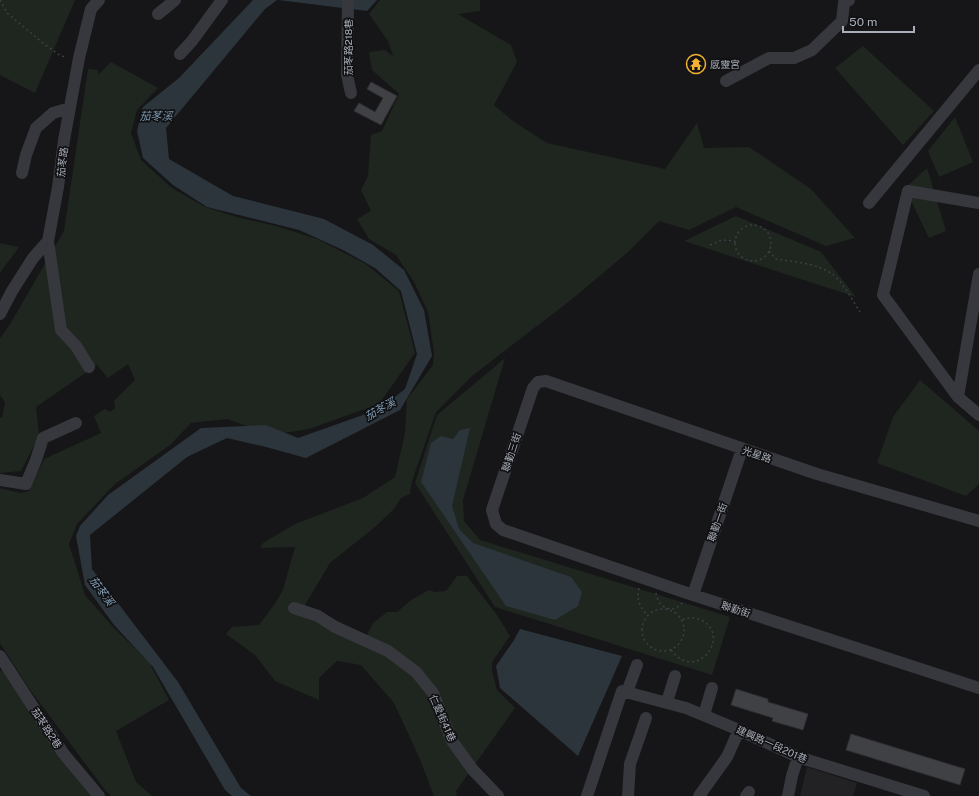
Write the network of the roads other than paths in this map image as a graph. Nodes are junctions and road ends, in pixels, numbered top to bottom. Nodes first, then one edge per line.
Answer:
1 (99, 0) edge
2 (175, 0) edge
3 (222, 0) edge
4 (348, 0) edge
5 (849, 0) edge
6 (158, 14) dead end
7 (180, 54) dead end
8 (979, 70) edge
9 (726, 82) dead end
10 (351, 93) dead end
11 (70, 108) junction
12 (22, 173) dead end
13 (869, 203) dead end
14 (979, 203) edge
15 (48, 241) junction
16 (979, 274) edge
17 (0, 314) edge
18 (89, 367) dead end
19 (538, 382) joint
20 (958, 397) junction
21 (979, 415) edge
22 (76, 423) dead end
23 (742, 449) junction
24 (0, 480) edge
25 (979, 521) edge
26 (496, 524) joint
27 (690, 594) junction
28 (294, 608) dead end
29 (0, 656) edge
30 (637, 665) dead end
31 (675, 676) dead end
32 (712, 688) dead end
33 (979, 688) edge
34 (625, 692) junction
35 (667, 702) junction
36 (704, 715) junction
37 (646, 718) dead end
38 (739, 730) junction
39 (798, 757) junction
40 (99, 796) edge
41 (498, 796) edge
42 (587, 796) edge
43 (628, 796) edge
44 (699, 796) edge
45 (788, 796) edge
46 (924, 796) edge

1 - 11 street, 茄苳路
2 - 6 street
3 - 7 street
4 - 10 street, 茄苳路218巷
5 - 9 street
8 - 13 street
11 - 12 street
11 - 15 street, 茄苳路
14 - 20 street
15 - 17 street
15 - 18 street
16 - 20 street
19 - 23 street, 光星路
19 - 26 street, 聯勤三街
20 - 21 street
22 - 24 street
23 - 25 street, 光星路
23 - 27 street, 聯勤一街
26 - 27 street, 聯勤街
27 - 33 street, 聯勤街
28 - 41 street, 仁愛街41巷
29 - 40 street, 茄苳路2巷
30 - 34 street
31 - 35 street
32 - 36 street
34 - 35 street, 建興路一段201巷
34 - 42 street
35 - 36 street, 建興路一段201巷
36 - 38 street, 建興路一段201巷
37 - 43 street
38 - 39 street, 建興路一段201巷
38 - 44 street
39 - 45 street
39 - 46 street, 建興路一段201巷

